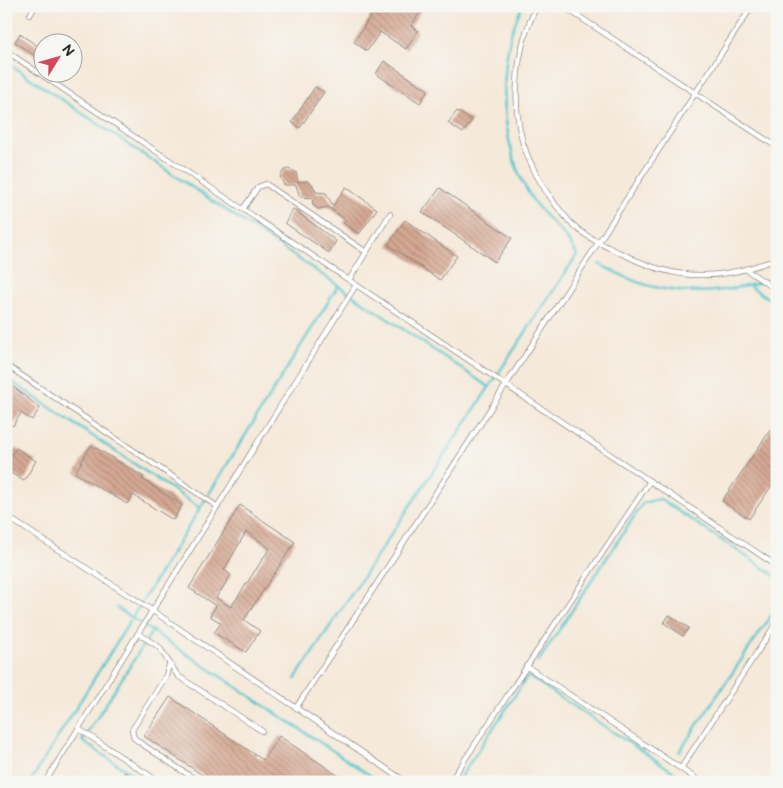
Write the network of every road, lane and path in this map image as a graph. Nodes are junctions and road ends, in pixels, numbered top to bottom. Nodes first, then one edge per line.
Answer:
1 (35, 6) edge
2 (538, 6) edge
3 (563, 6) edge
4 (752, 6) edge
5 (30, 15) dead end
6 (6, 51) edge
7 (696, 93) junction
8 (777, 147) edge
9 (243, 209) junction
10 (390, 214) dead end
11 (599, 243) junction
12 (366, 252) junction
13 (777, 259) edge
14 (745, 269) junction
15 (349, 280) junction
16 (356, 285) junction
17 (777, 290) edge
18 (6, 365) edge
19 (507, 386) junction
20 (650, 481) junction
21 (218, 507) junction
22 (6, 516) edge
23 (777, 566) edge
24 (154, 611) junction
25 (777, 622) edge
26 (139, 634) junction
27 (169, 664) junction
28 (526, 666) junction
29 (296, 708) junction
30 (79, 729) junction
31 (262, 731) dead end
32 (680, 768) junction
33 (45, 782) edge
34 (160, 782) edge
35 (199, 782) edge
36 (406, 782) edge
37 (450, 782) edge
38 (701, 782) edge

1 - 5 lane
2 - 11 lane
3 - 7 lane
4 - 7 lane
6 - 9 lane
7 - 8 lane
7 - 11 lane
9 - 12 lane
9 - 15 lane
10 - 12 lane
11 - 14 lane
11 - 19 lane
12 - 15 lane
13 - 14 lane
14 - 17 lane
15 - 16 lane
16 - 19 lane
16 - 21 lane
18 - 21 lane
19 - 20 lane
19 - 29 lane
20 - 23 lane
20 - 28 lane
21 - 24 lane
22 - 24 lane
24 - 26 lane
24 - 29 lane
25 - 32 lane
26 - 27 lane
26 - 30 lane
27 - 31 lane
27 - 35 lane
28 - 32 lane
28 - 37 lane
29 - 36 lane
30 - 33 lane
30 - 34 lane
32 - 38 lane

